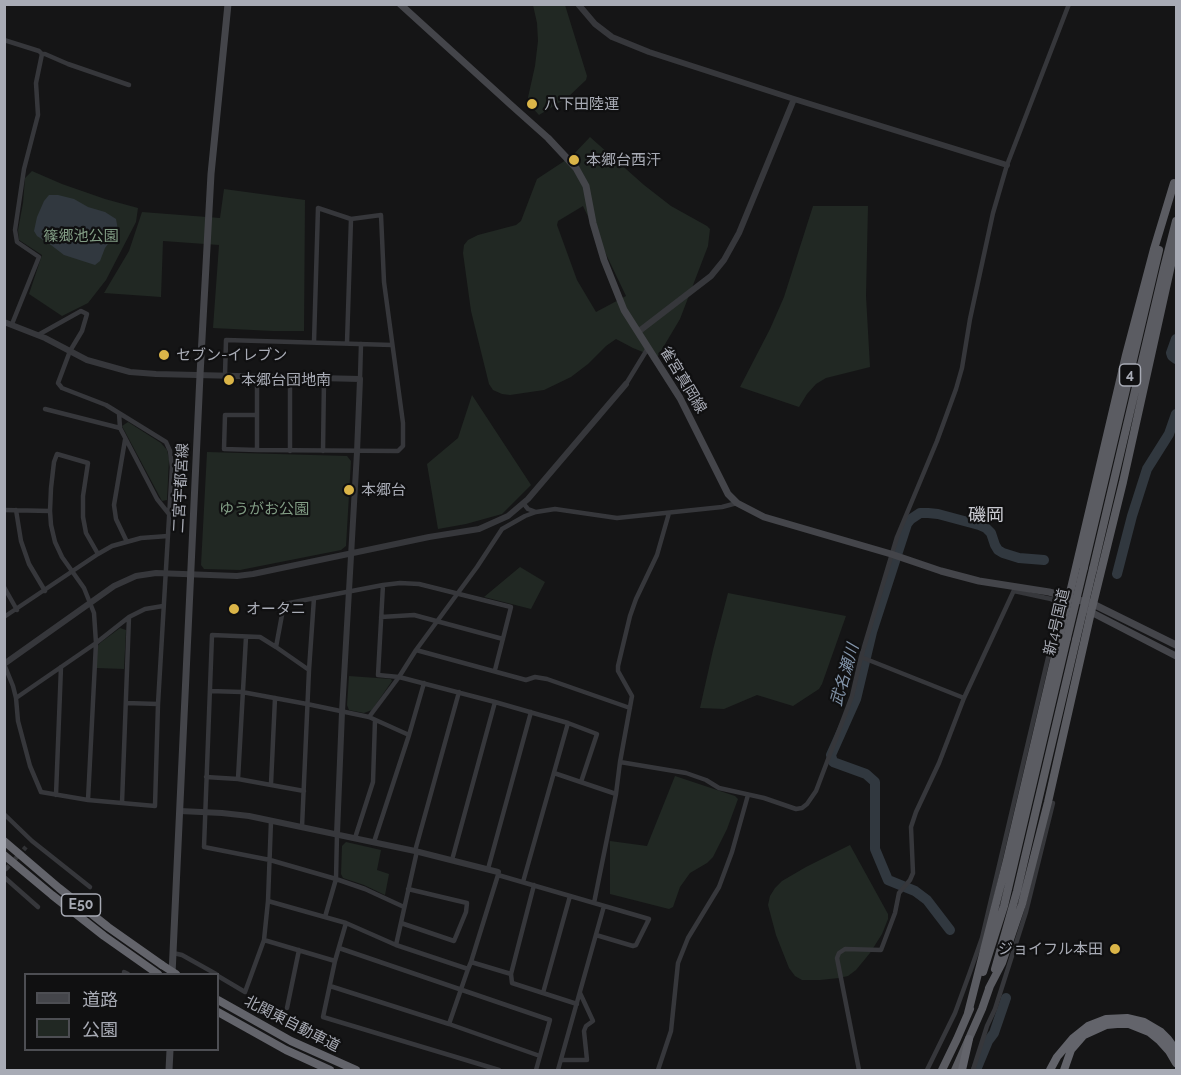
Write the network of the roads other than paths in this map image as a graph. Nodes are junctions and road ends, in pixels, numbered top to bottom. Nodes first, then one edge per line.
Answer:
1 (400, 4) edge
2 (578, 4) edge
3 (1069, 4) edge
4 (226, 5) edge
5 (4, 40) edge
6 (42, 54) junction
7 (129, 85) dead end
8 (794, 99) junction
9 (1007, 165) junction
10 (1176, 172) edge
11 (1174, 183) junction
12 (351, 219) junction
13 (1176, 221) edge
14 (1176, 243) edge
15 (1175, 262) edge
16 (4, 322) edge
17 (12, 324) junction
18 (638, 332) junction
19 (38, 335) junction
20 (314, 342) junction
21 (346, 343) junction
22 (361, 344) junction
23 (392, 345) junction
24 (648, 348) junction
25 (70, 351) junction
26 (200, 375) junction
27 (225, 375) junction
28 (257, 376) junction
29 (290, 377) junction
30 (324, 379) junction
31 (360, 379) junction
32 (626, 384) joint
33 (45, 409) dead end
34 (119, 413) junction
35 (257, 415) junction
36 (120, 428) junction
37 (125, 439) junction
38 (257, 450) junction
39 (290, 451) junction
40 (323, 451) junction
41 (357, 452) junction
42 (523, 503) junction
43 (737, 504) junction
44 (4, 510) edge
45 (16, 510) junction
46 (50, 511) junction
47 (536, 512) junction
48 (669, 513) junction
49 (169, 514) junction
50 (168, 536) junction
51 (127, 542) junction
52 (98, 554) junction
53 (351, 554) junction
54 (891, 554) junction
55 (72, 572) junction
56 (166, 573) junction
57 (191, 574) junction
58 (383, 585) junction
59 (4, 587) edge
60 (1015, 588) junction
61 (45, 591) junction
62 (349, 591) junction
63 (458, 593) junction
64 (314, 598) junction
65 (1069, 598) junction
66 (90, 603) junction
67 (163, 606) junction
68 (1092, 608) junction
69 (17, 610) junction
70 (4, 617) edge
71 (129, 617) junction
72 (381, 617) junction
73 (437, 621) junction
74 (246, 637) junction
75 (503, 639) junction
76 (96, 642) junction
77 (1176, 645) edge
78 (276, 647) junction
79 (416, 650) junction
80 (1176, 656) edge
81 (861, 657) junction
82 (4, 664) edge
83 (61, 667) junction
84 (309, 670) junction
85 (495, 670) junction
86 (399, 677) junction
87 (424, 683) junction
88 (210, 691) junction
89 (242, 692) junction
90 (459, 692) junction
91 (16, 698) junction
92 (275, 698) junction
93 (964, 698) junction
94 (495, 702) junction
95 (126, 703) junction
96 (158, 704) junction
97 (307, 704) junction
98 (630, 708) junction
99 (342, 712) junction
100 (531, 712) junction
101 (369, 717) junction
102 (375, 720) junction
103 (568, 723) junction
104 (410, 735) junction
105 (620, 762) junction
106 (554, 772) junction
107 (206, 777) junction
108 (238, 779) junction
109 (581, 782) junction
110 (271, 784) junction
111 (304, 791) junction
112 (616, 794) junction
113 (56, 795) junction
114 (748, 795) junction
115 (88, 800) junction
116 (122, 803) junction
117 (1053, 803) dead end
118 (180, 811) junction
119 (205, 812) junction
120 (4, 814) edge
121 (271, 820) junction
122 (302, 827) junction
123 (337, 834) junction
124 (355, 838) junction
125 (4, 841) edge
126 (32, 841) junction
127 (374, 842) junction
128 (26, 847) tunnel mouth
129 (416, 851) junction
130 (4, 855) edge
131 (270, 860) junction
132 (452, 860) junction
133 (488, 869) junction
134 (498, 873) junction
135 (4, 877) edge
136 (336, 879) junction
137 (523, 882) junction
138 (534, 885) junction
139 (90, 886) dead end
140 (408, 889) junction
141 (570, 896) junction
142 (268, 901) junction
143 (594, 903) junction
144 (604, 906) junction
145 (38, 907) dead end
146 (404, 907) junction
147 (325, 917) junction
148 (346, 923) junction
149 (401, 923) junction
150 (596, 935) junction
151 (264, 940) junction
152 (396, 945) junction
153 (339, 948) junction
154 (299, 950) junction
155 (173, 953) junction
156 (335, 961) junction
157 (471, 962) junction
158 (468, 969) junction
159 (155, 973) edge
160 (172, 973) edge
161 (174, 973) edge
162 (214, 973) edge
163 (511, 974) junction
164 (219, 976) edge
165 (330, 986) junction
166 (989, 988) junction
167 (461, 989) junction
168 (543, 993) junction
169 (580, 993) junction
170 (219, 1001) edge
171 (577, 1004) junction
172 (287, 1008) dead end
173 (219, 1013) edge
174 (968, 1013) junction
175 (449, 1024) junction
176 (969, 1039) junction
177 (1176, 1050) edge
178 (170, 1051) edge
179 (540, 1056) junction
180 (561, 1060) junction
181 (1176, 1063) edge
182 (930, 1065) junction
183 (169, 1071) edge
184 (330, 1071) edge
185 (356, 1071) edge
186 (499, 1071) edge
187 (536, 1071) edge
188 (558, 1071) edge
189 (658, 1071) edge
190 (859, 1071) edge
191 (927, 1071) edge
192 (941, 1071) edge
193 (955, 1071) edge
194 (962, 1071) edge
195 (973, 1071) edge
196 (1050, 1071) edge
197 (1064, 1071) edge

1 - 18 main road, 雀宮真岡線
2 - 8 street
3 - 9 street
4 - 26 main road, 二宮宇都宮線
5 - 6 street
6 - 7 street
6 - 17 street
8 - 9 street
8 - 18 street
9 - 54 street
10 - 11 highway, 新4号国道 / 4
11 - 65 highway
11 - 174 highway, 新4号国道 / 4, bridge
12 - 20 street
12 - 21 street
12 - 23 street
13 - 166 highway, 新4号国道 / 4, bridge
14 - 15 highway
15 - 68 highway
16 - 17 street
17 - 19 street
18 - 24 main road, 雀宮真岡線
19 - 25 street
19 - 25 street
20 - 21 street
20 - 27 street
21 - 22 street
22 - 23 street
22 - 31 street
23 - 41 street
24 - 32 street
24 - 43 main road, 雀宮真岡線
25 - 26 street
25 - 34 street
26 - 27 street
26 - 57 main road, 二宮宇都宮線
27 - 28 street
28 - 29 street
28 - 35 street
29 - 30 street
29 - 39 street
30 - 31 street
30 - 40 street
31 - 41 street
32 - 42 street
33 - 36 street
34 - 36 street
34 - 49 street
35 - 38 street
35 - 38 street
36 - 37 street
37 - 49 street
37 - 51 street
38 - 39 street
39 - 40 street
40 - 41 street
41 - 53 street
42 - 47 street
42 - 53 street
43 - 48 street
43 - 54 main road
44 - 45 street
45 - 46 street
45 - 61 street
46 - 52 street
46 - 55 street
47 - 48 street
47 - 63 street
48 - 98 street
49 - 50 street
50 - 51 street
50 - 56 street
51 - 52 street
52 - 55 street
53 - 57 street
53 - 62 street
54 - 60 main road
54 - 81 street
55 - 61 street
55 - 66 street
56 - 57 street
56 - 66 street
56 - 67 street
57 - 118 main road, 二宮宇都宮線
58 - 62 street
58 - 63 street
58 - 72 street
59 - 69 street
60 - 65 main road
60 - 93 street
60 - 182 street
61 - 69 street
62 - 64 street
62 - 99 street
63 - 73 street
63 - 75 street
64 - 78 street
64 - 84 street
65 - 68 main road
65 - 174 highway
66 - 76 street
66 - 82 street
67 - 71 street
67 - 96 street
68 - 77 main road
68 - 80 main road
68 - 166 highway
69 - 70 street
71 - 76 street
71 - 95 street
72 - 73 street
72 - 86 street
73 - 75 street
73 - 79 street
74 - 78 street
74 - 88 street
74 - 89 street
75 - 85 street
76 - 83 street
76 - 115 street
78 - 84 street
79 - 85 street
79 - 86 street
81 - 93 street
81 - 114 street
82 - 91 street
83 - 91 street
83 - 113 street
84 - 97 street
85 - 98 street
86 - 87 street
86 - 101 street
87 - 90 street
87 - 104 street
88 - 89 street
88 - 107 street
89 - 92 street
89 - 108 street
90 - 94 street
90 - 129 street
91 - 113 street
92 - 97 street
92 - 110 street
93 - 190 street
94 - 100 street
94 - 132 street
95 - 96 street
95 - 116 street
96 - 116 street
97 - 99 street
97 - 111 street
98 - 105 street
99 - 101 street
99 - 123 street
100 - 103 street
100 - 133 street
101 - 102 street
102 - 104 street
102 - 124 street
103 - 106 street
103 - 109 street
104 - 127 street
105 - 112 street
105 - 114 street
106 - 109 street
106 - 137 street
107 - 108 street
107 - 119 street
108 - 110 street
109 - 112 street
110 - 111 street
111 - 122 street
112 - 143 street
113 - 115 street
114 - 189 street
115 - 116 street
117 - 195 street
118 - 119 street
118 - 155 main road, 二宮宇都宮線
119 - 121 street
119 - 131 street
120 - 126 street
121 - 122 street
121 - 131 street
122 - 123 street
123 - 124 street
123 - 136 street
124 - 127 street
125 - 160 highway, E50, bridge
126 - 128 street
126 - 139 street
127 - 129 street
129 - 132 street
129 - 140 street
130 - 159 highway, E50
131 - 136 street
131 - 142 street
132 - 133 street
133 - 134 street
134 - 137 street
134 - 157 street
135 - 145 street
136 - 146 street
136 - 147 street
137 - 138 street
138 - 141 street
138 - 163 street
140 - 146 street
140 - 149 street
141 - 143 street
141 - 168 street
142 - 147 street
142 - 151 street
143 - 144 street
144 - 150 street
144 - 150 street
146 - 149 street
147 - 148 street
148 - 152 street
148 - 153 street
149 - 152 street
150 - 169 street
151 - 154 street
151 - 164 street
152 - 158 street
153 - 156 street
153 - 167 street
154 - 156 street
154 - 172 street
155 - 161 main road, 二宮宇都宮線
155 - 162 street
156 - 165 street
157 - 158 street
157 - 163 street
158 - 167 street
163 - 168 street
165 - 175 street
165 - 186 street
166 - 176 highway, 新4号国道 / 4
167 - 175 street
167 - 179 street
168 - 171 street
169 - 171 street
169 - 180 street
170 - 185 highway, 北関東自動車道
171 - 180 street
173 - 184 highway, 北関東自動車道
174 - 192 highway, 新4号国道 / 4
175 - 179 street
176 - 193 highway, 新4号国道 / 4
176 - 194 highway
177 - 196 highway
178 - 183 main road
179 - 187 street
180 - 188 street
181 - 197 highway
182 - 191 street
182 - 192 street

